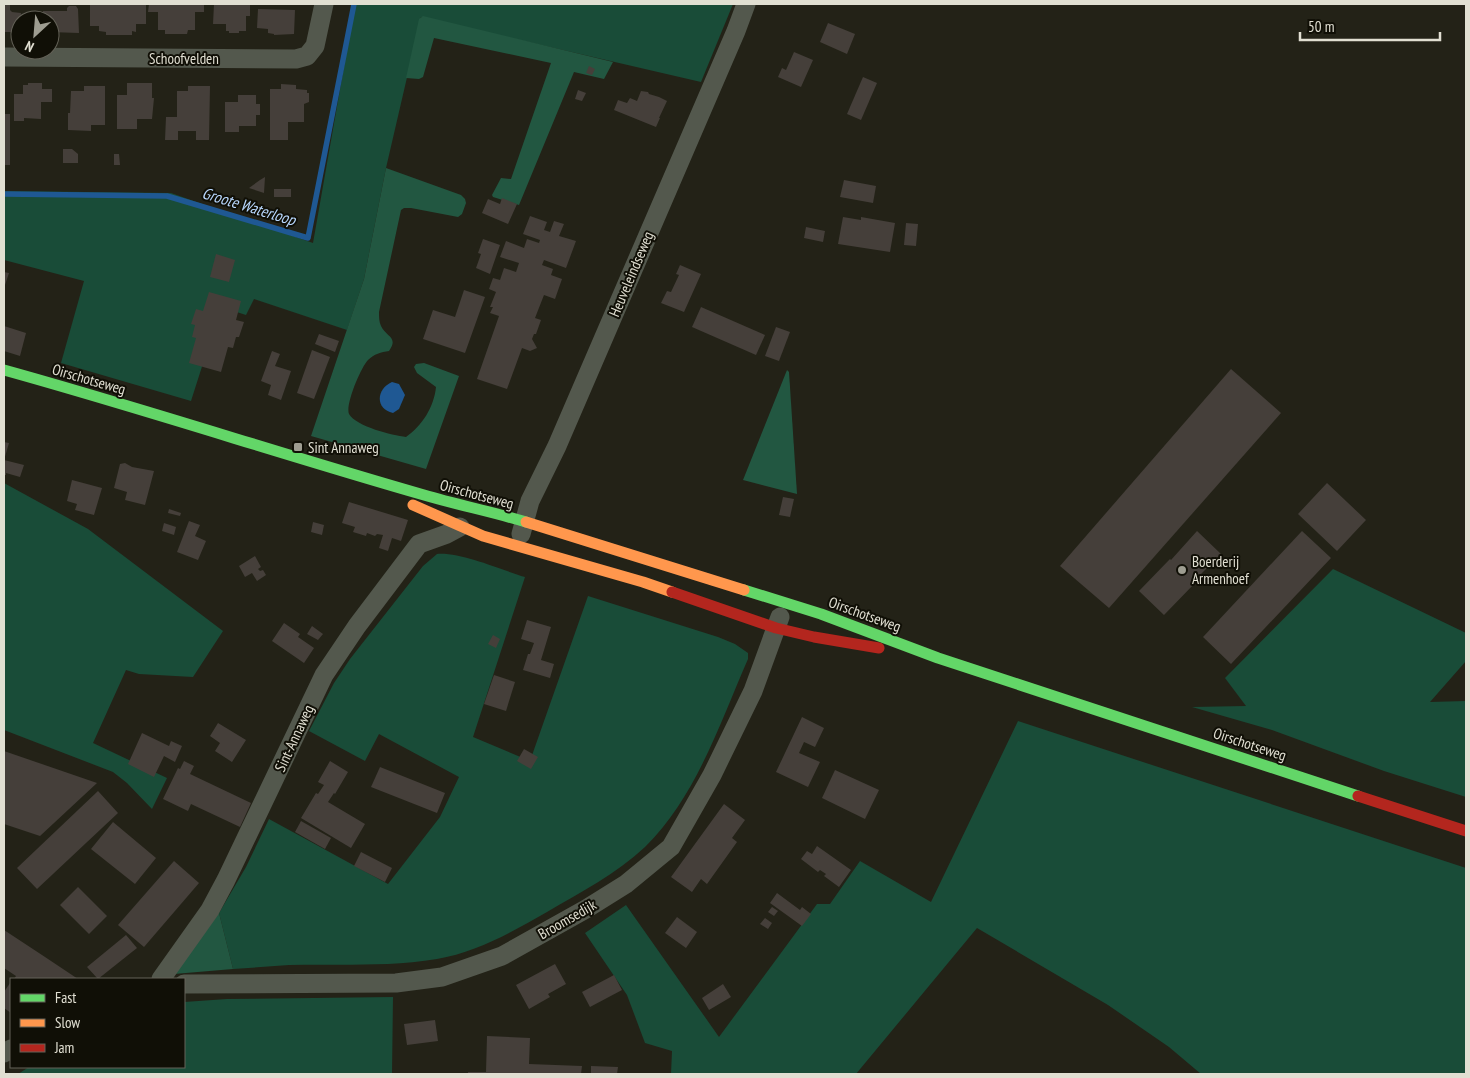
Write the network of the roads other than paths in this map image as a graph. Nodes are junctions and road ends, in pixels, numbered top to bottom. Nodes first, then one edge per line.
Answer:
1 (324, 4) edge
2 (746, 4) edge
3 (4, 57) edge
4 (4, 370) edge
5 (299, 470) dead end
6 (365, 490) dead end
7 (403, 502) dead end
8 (524, 522) junction
9 (460, 527) junction
10 (517, 545) junction
11 (784, 602) junction
12 (776, 628) junction
13 (938, 658) junction
14 (1466, 831) edge
15 (162, 978) edge
16 (185, 984) edge

1 - 3 street, Schoofvelden
2 - 8 street, Heuveleindseweg
4 - 8 main road, Oirschotseweg
5 - 6 main road
7 - 9 main road, Oirschotseweg
8 - 10 street, Heuveleindseweg
8 - 11 main road, Oirschotseweg
9 - 10 main road, Oirschotseweg
9 - 15 street, Sint-Annaweg
10 - 12 main road, Oirschotseweg
11 - 12 street, Broomsedijk
11 - 13 main road, Oirschotseweg
12 - 13 main road, Oirschotseweg
12 - 16 street, Broomsedijk
13 - 14 main road, Oirschotseweg

